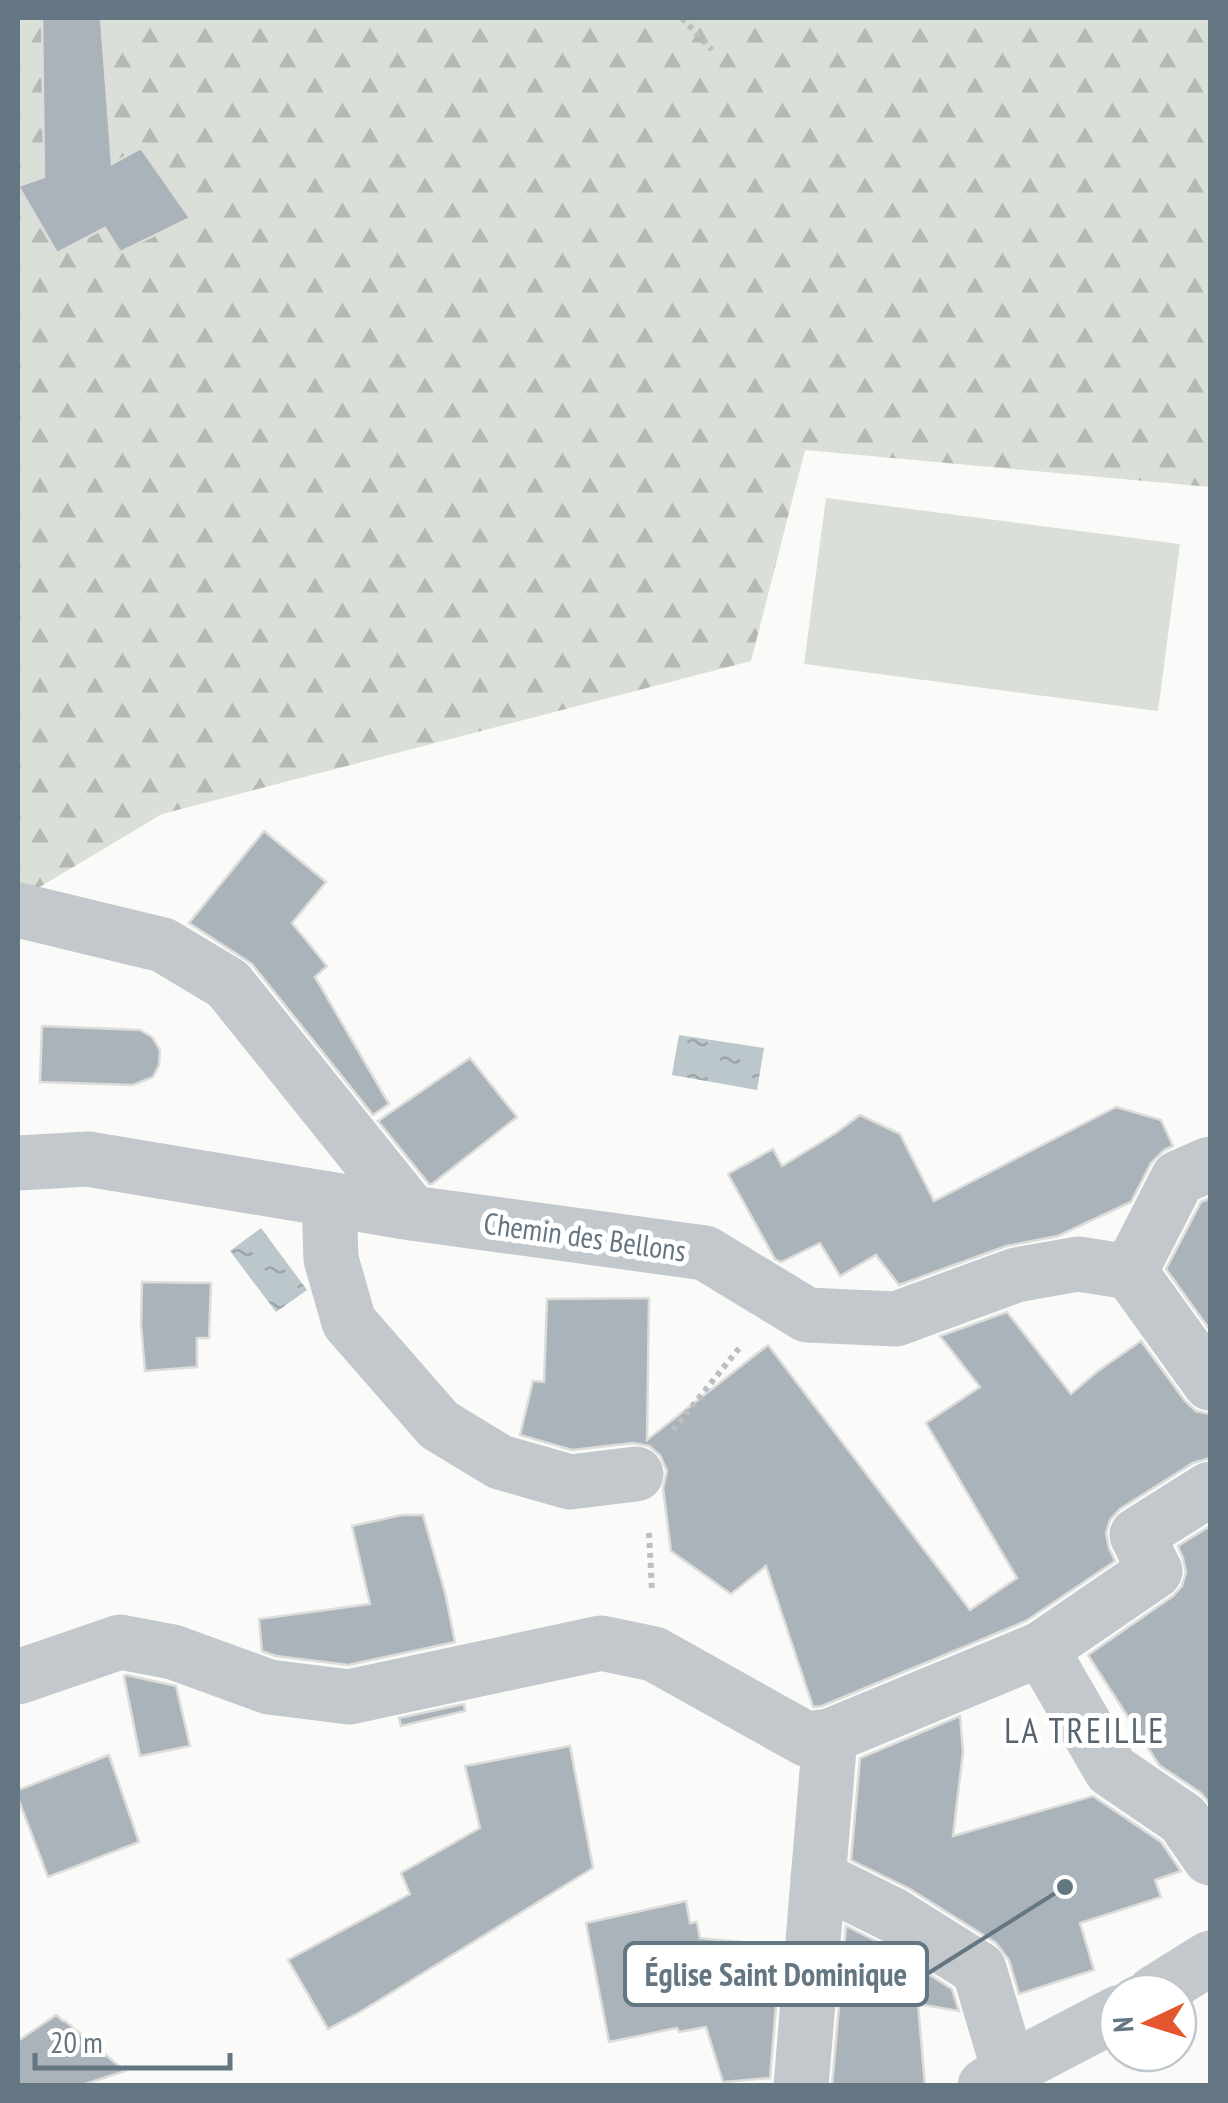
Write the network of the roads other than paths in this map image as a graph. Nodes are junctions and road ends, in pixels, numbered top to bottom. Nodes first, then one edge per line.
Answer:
1 (18, 910) edge
2 (18, 1163) edge
3 (1210, 1164) edge
4 (330, 1199) junction
5 (412, 1212) junction
6 (1130, 1272) junction
7 (1210, 1383) edge
8 (636, 1474) road end
9 (1210, 1489) edge
10 (1041, 1649) junction
11 (18, 1678) edge
12 (830, 1736) junction
13 (1210, 1858) edge
14 (818, 1878) junction
15 (1210, 1958) edge
16 (1186, 1973) edge
17 (1098, 2024) edge
18 (997, 2078) edge
19 (801, 2086) edge

1 - 5 street
2 - 4 street, Chemin des Bellons
3 - 6 street
4 - 5 street, Chemin des Bellons
4 - 8 street
5 - 6 street, Chemin des Bellons
6 - 7 street
9 - 10 street
10 - 12 street
10 - 13 street
11 - 12 street
12 - 14 street
14 - 18 street
14 - 19 street
15 - 16 street
17 - 18 street

